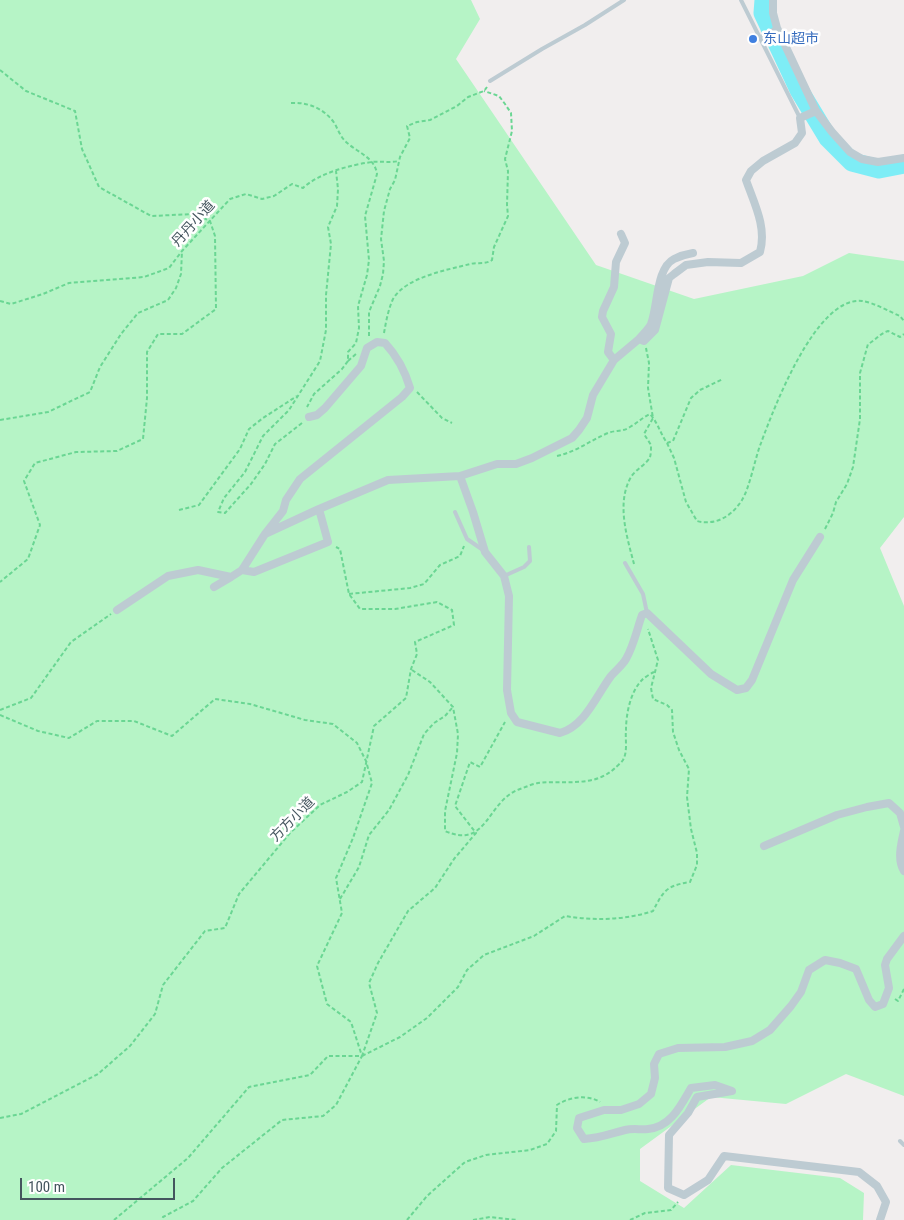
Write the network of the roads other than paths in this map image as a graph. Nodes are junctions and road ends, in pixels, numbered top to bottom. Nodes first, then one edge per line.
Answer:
1 (624, 0) edge
2 (740, 0) edge
3 (773, 0) edge
4 (777, 28) junction
5 (759, 38) junction
6 (490, 81) road end
7 (816, 111) junction
8 (800, 118) junction
9 (904, 158) edge
10 (621, 234) dead end
11 (693, 252) dead end
12 (642, 340) junction
13 (614, 360) junction
14 (309, 417) road end
15 (460, 476) junction
16 (319, 509) junction
17 (455, 512) dead end
18 (266, 534) junction
19 (820, 537) road end
20 (529, 547) dead end
21 (485, 552) junction
22 (625, 563) dead end
23 (242, 570) junction
24 (504, 576) junction
25 (231, 577) junction
26 (214, 587) dead end
27 (117, 610) road end
28 (645, 614) junction
29 (904, 827) edge
30 (904, 832) edge
31 (764, 846) dead end
32 (904, 871) edge
33 (904, 936) edge
34 (900, 1141) dead end
35 (904, 1145) edge
36 (880, 1220) edge

1 - 6 lane
2 - 5 lane
3 - 4 street
4 - 5 lane
4 - 7 street
5 - 8 lane
7 - 8 street
7 - 9 street
8 - 12 street
10 - 13 street
11 - 12 street
12 - 13 street
13 - 15 street
14 - 18 street
15 - 16 street
15 - 21 street
16 - 18 street
16 - 23 street
17 - 21 lane
18 - 23 street
19 - 28 street
20 - 24 lane
21 - 24 street
22 - 28 lane
23 - 25 street
24 - 28 street
25 - 26 street
25 - 27 street
29 - 31 street
30 - 32 street
33 - 36 street
34 - 35 lane

